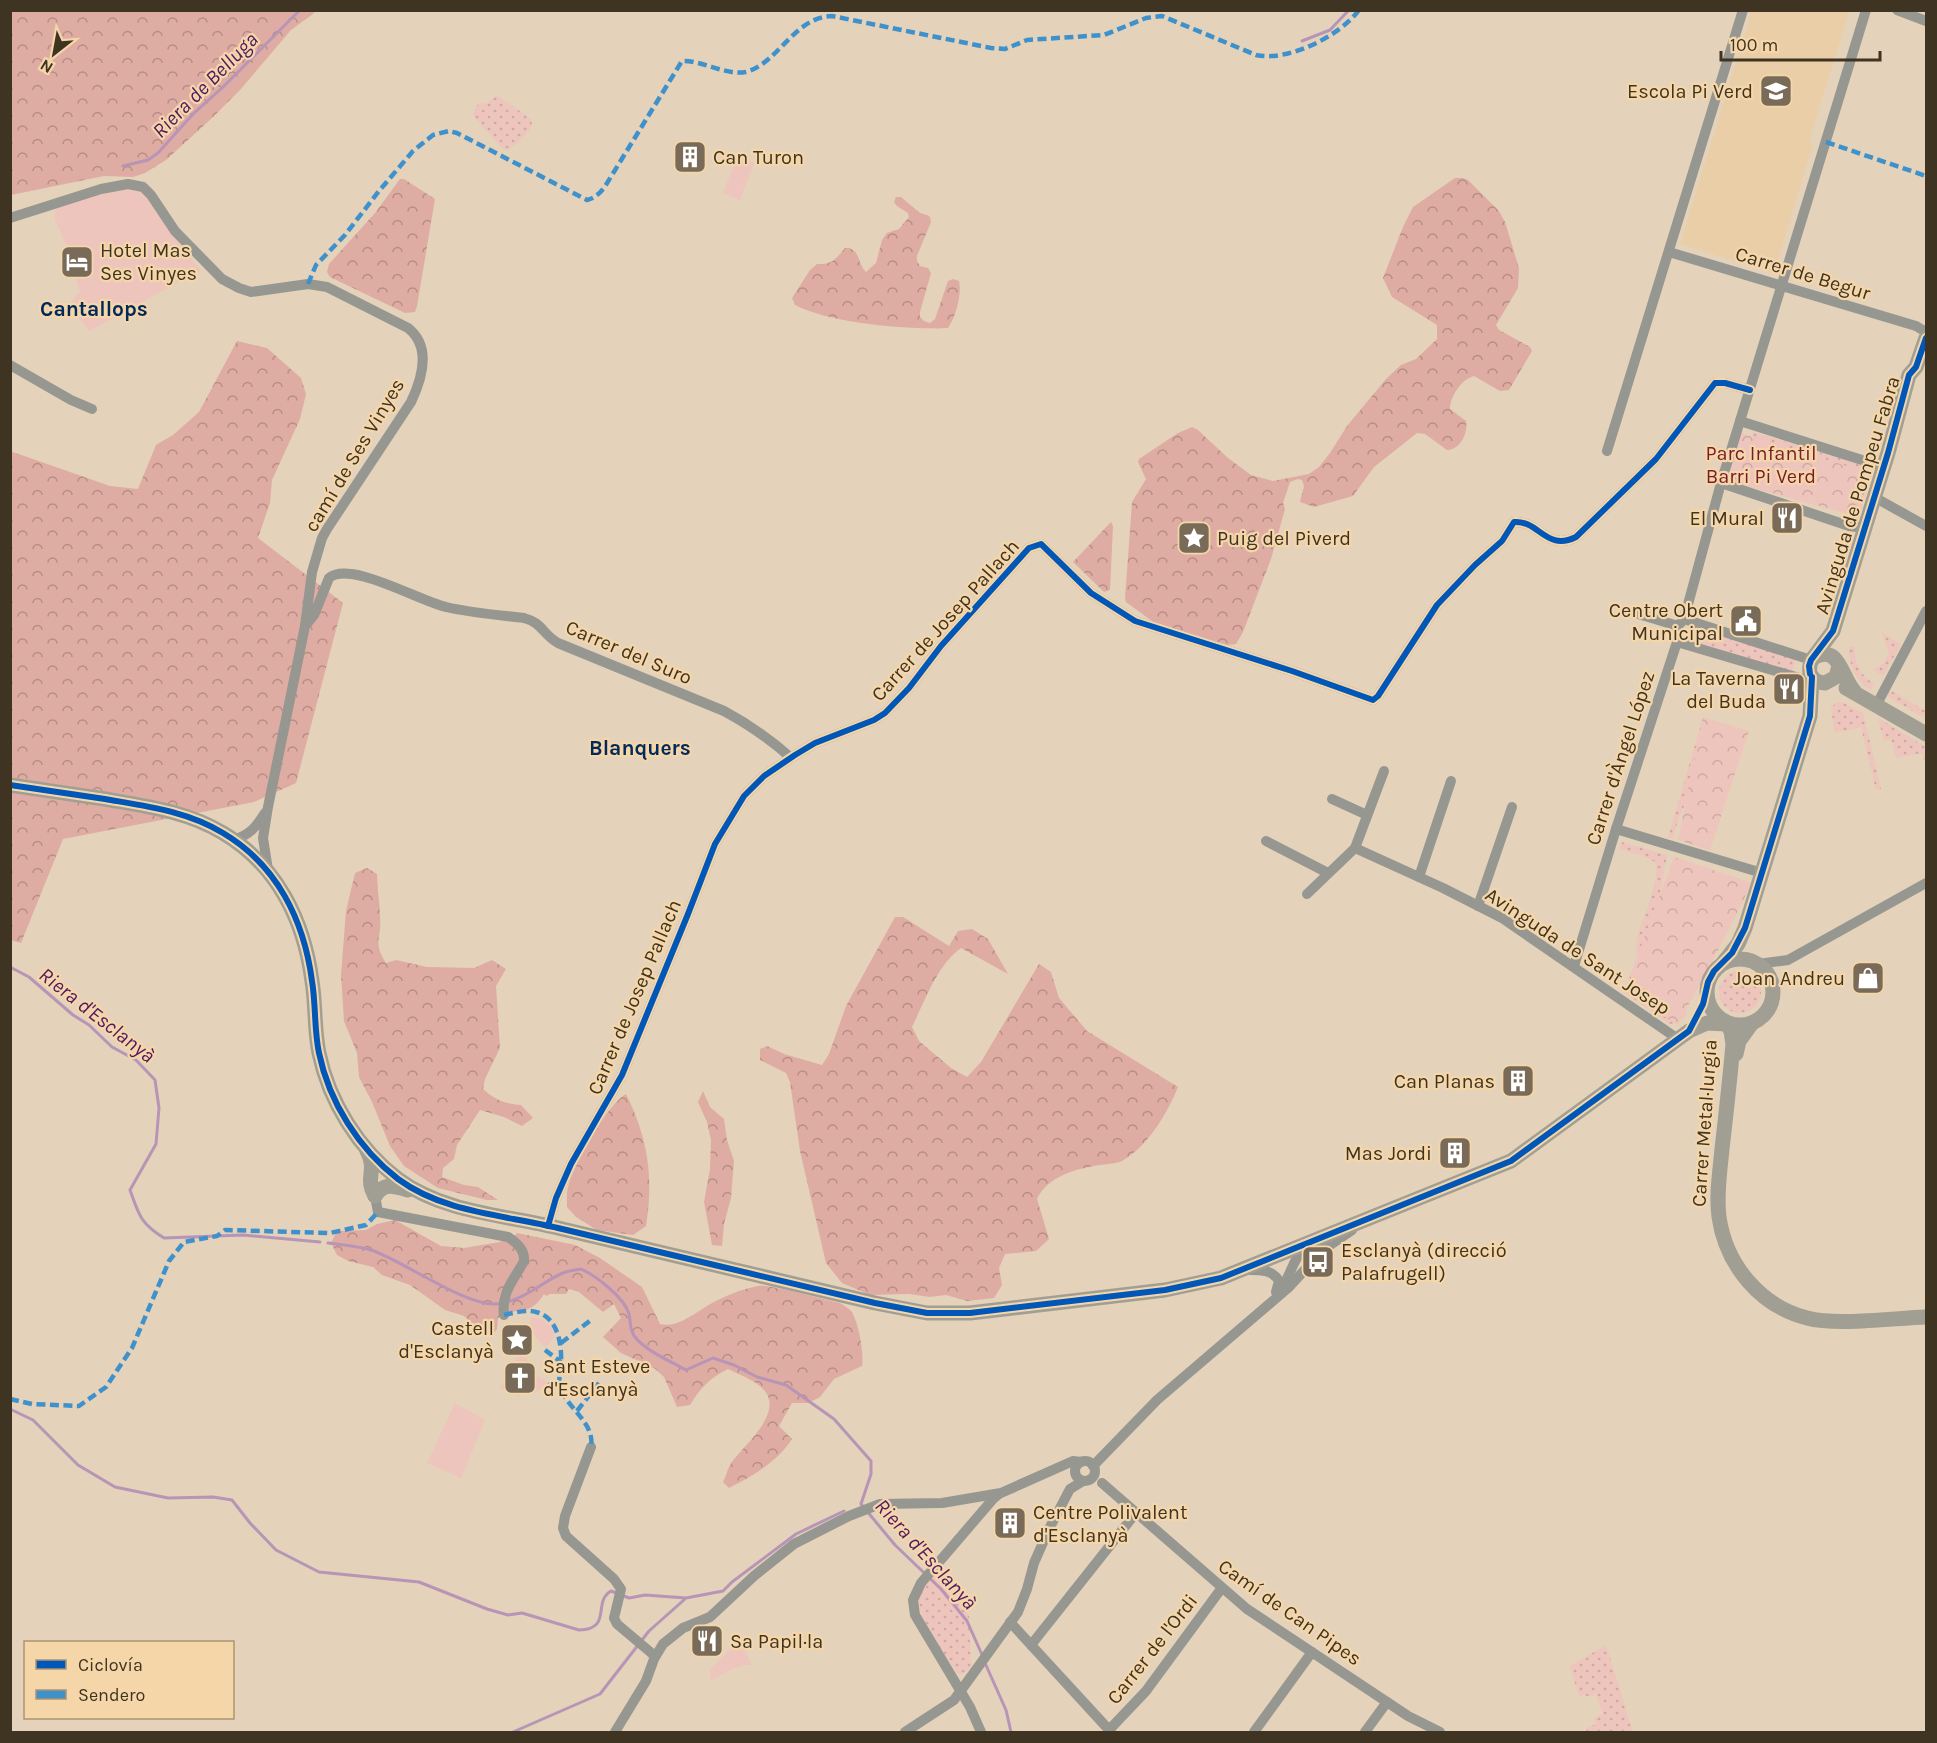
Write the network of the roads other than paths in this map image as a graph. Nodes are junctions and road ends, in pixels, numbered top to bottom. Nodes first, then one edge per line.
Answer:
1 (1743, 10) edge
2 (1866, 10) edge
3 (1897, 10) edge
4 (1926, 21) edge
5 (10, 218) edge
6 (1669, 252) junction
7 (1782, 286) junction
8 (1926, 332) edge
9 (1926, 338) edge
10 (10, 365) edge
11 (1921, 369) edge
12 (1750, 390) junction
13 (92, 409) dead end
14 (1740, 421) junction
15 (1607, 451) dead end
16 (1884, 467) junction
17 (1722, 483) junction
18 (1874, 496) junction
19 (1926, 526) edge
20 (1865, 528) junction
21 (1926, 611) edge
22 (1632, 612) dead end
23 (1681, 622) junction
24 (305, 626) junction
25 (1833, 631) junction
26 (1677, 642) junction
27 (1837, 662) junction
28 (1812, 667) junction
29 (1830, 682) junction
30 (1854, 691) junction
31 (1876, 704) junction
32 (1812, 705) junction
33 (1926, 734) edge
34 (790, 758) junction
35 (1384, 771) dead end
36 (1451, 781) dead end
37 (10, 785) edge
38 (1332, 799) dead end
39 (268, 807) junction
40 (1512, 807) dead end
41 (1367, 815) junction
42 (1616, 829) junction
43 (233, 840) junction
44 (1266, 841) dead end
45 (1355, 848) junction
46 (268, 871) junction
47 (1328, 873) junction
48 (1762, 873) junction
49 (1419, 877) junction
50 (1926, 883) edge
51 (1307, 894) dead end
52 (1478, 906) junction
53 (1745, 928) junction
54 (1753, 962) junction
55 (1723, 963) junction
56 (1574, 966) junction
57 (1706, 994) junction
58 (1752, 1023) junction
59 (1727, 1024) junction
60 (1683, 1035) junction
61 (361, 1141) junction
62 (382, 1180) junction
63 (428, 1196) junction
64 (1369, 1218) junction
65 (548, 1226) junction
66 (1314, 1239) junction
67 (1280, 1254) junction
68 (1297, 1255) junction
69 (1305, 1268) junction
70 (1241, 1270) junction
71 (1273, 1299) junction
72 (503, 1307) dead end
73 (1926, 1315) edge
74 (591, 1447) dead end
75 (1089, 1465) junction
76 (1084, 1481) junction
77 (1101, 1483) junction
78 (1001, 1493) junction
79 (967, 1499) junction
80 (981, 1513) junction
81 (1135, 1514) junction
82 (1221, 1589) junction
83 (1010, 1622) junction
84 (1031, 1645) junction
85 (1312, 1652) junction
86 (655, 1656) junction
87 (960, 1690) junction
88 (1388, 1702) junction
89 (912, 1730) edge
90 (1110, 1731) edge
91 (615, 1732) edge
92 (981, 1732) edge
93 (1254, 1732) edge
94 (1365, 1732) edge
95 (1440, 1732) edge

1 - 6 street
2 - 7 street, Carrer d'Àngel López
3 - 4 street
5 - 24 street, camí de Ses Vinyes
6 - 7 street, Carrer de Begur
6 - 15 street
7 - 8 street, Carrer de Begur
7 - 12 street, Carrer d'Àngel López
9 - 11 street, Avinguda de Pompeu Fabra
10 - 13 street
11 - 16 street, Avinguda de Pompeu Fabra
12 - 14 street, Carrer d'Àngel López
12 - 34 street, Carrer de Josep Pallach
14 - 16 street
14 - 17 street, Carrer d'Àngel López
16 - 18 street, Avinguda de Pompeu Fabra
17 - 20 street
17 - 23 street, Carrer d'Àngel López
18 - 19 street
18 - 20 street, Avinguda de Pompeu Fabra
20 - 25 street, Avinguda de Pompeu Fabra
21 - 31 street
22 - 23 street
23 - 26 street, Carrer d'Àngel López
23 - 28 street
24 - 34 street, Carrer del Suro
24 - 39 street, camí de Ses Vinyes
25 - 27 street, Avinguda de Pompeu Fabra
25 - 28 street, Avinguda de Pompeu Fabra
26 - 28 street
26 - 42 street, Carrer d'Àngel López
27 - 28 street
27 - 29 street
27 - 30 street
28 - 29 street
28 - 32 street
29 - 30 street
29 - 32 street
30 - 31 street
31 - 33 street
32 - 48 street
34 - 65 street, Carrer de Josep Pallach
35 - 41 street
36 - 49 street
37 - 43 street
38 - 41 street
39 - 43 street, camí de Ses Vinyes
39 - 46 street, camí de Ses Vinyes
40 - 52 street
41 - 45 street
42 - 48 street
42 - 56 street, Carrer d'Àngel López
43 - 46 street
44 - 47 street
45 - 47 street
45 - 49 street, Avinguda de Sant Josep
46 - 61 street
47 - 51 street
48 - 53 street
49 - 52 street, Avinguda de Sant Josep
50 - 54 street
52 - 56 street, Avinguda de Sant Josep
53 - 54 street
53 - 55 street
54 - 55 street
54 - 58 street
55 - 57 street
56 - 60 street, Avinguda de Sant Josep
57 - 59 street
57 - 60 street
58 - 59 street
58 - 73 street, Carrer Metal·lurgia
59 - 60 street
59 - 73 street, Carrer Metal·lurgia
60 - 64 street
61 - 62 street
61 - 62 street
62 - 63 street
62 - 63 street
62 - 72 street
63 - 65 street
64 - 66 street
64 - 69 street
65 - 70 street
66 - 67 street
66 - 68 street
67 - 68 street
67 - 70 street
68 - 69 street
68 - 71 street
69 - 71 street
70 - 71 street
71 - 75 street
74 - 86 street
75 - 76 street
75 - 76 street
75 - 77 street, Camí de Can Pipes
75 - 78 street
76 - 77 street
76 - 83 street
77 - 81 street, Camí de Can Pipes
78 - 79 street
78 - 80 street
79 - 80 street
79 - 86 street
80 - 87 street
81 - 82 street, Camí de Can Pipes
81 - 84 street
82 - 85 street, Camí de Can Pipes
82 - 90 street, Carrer de l'Ordi
83 - 84 street
83 - 87 street
84 - 90 street
85 - 88 street, Camí de Can Pipes
85 - 93 street
86 - 91 street
87 - 89 street
87 - 92 street
88 - 94 street
88 - 95 street, Camí de Can Pipes

